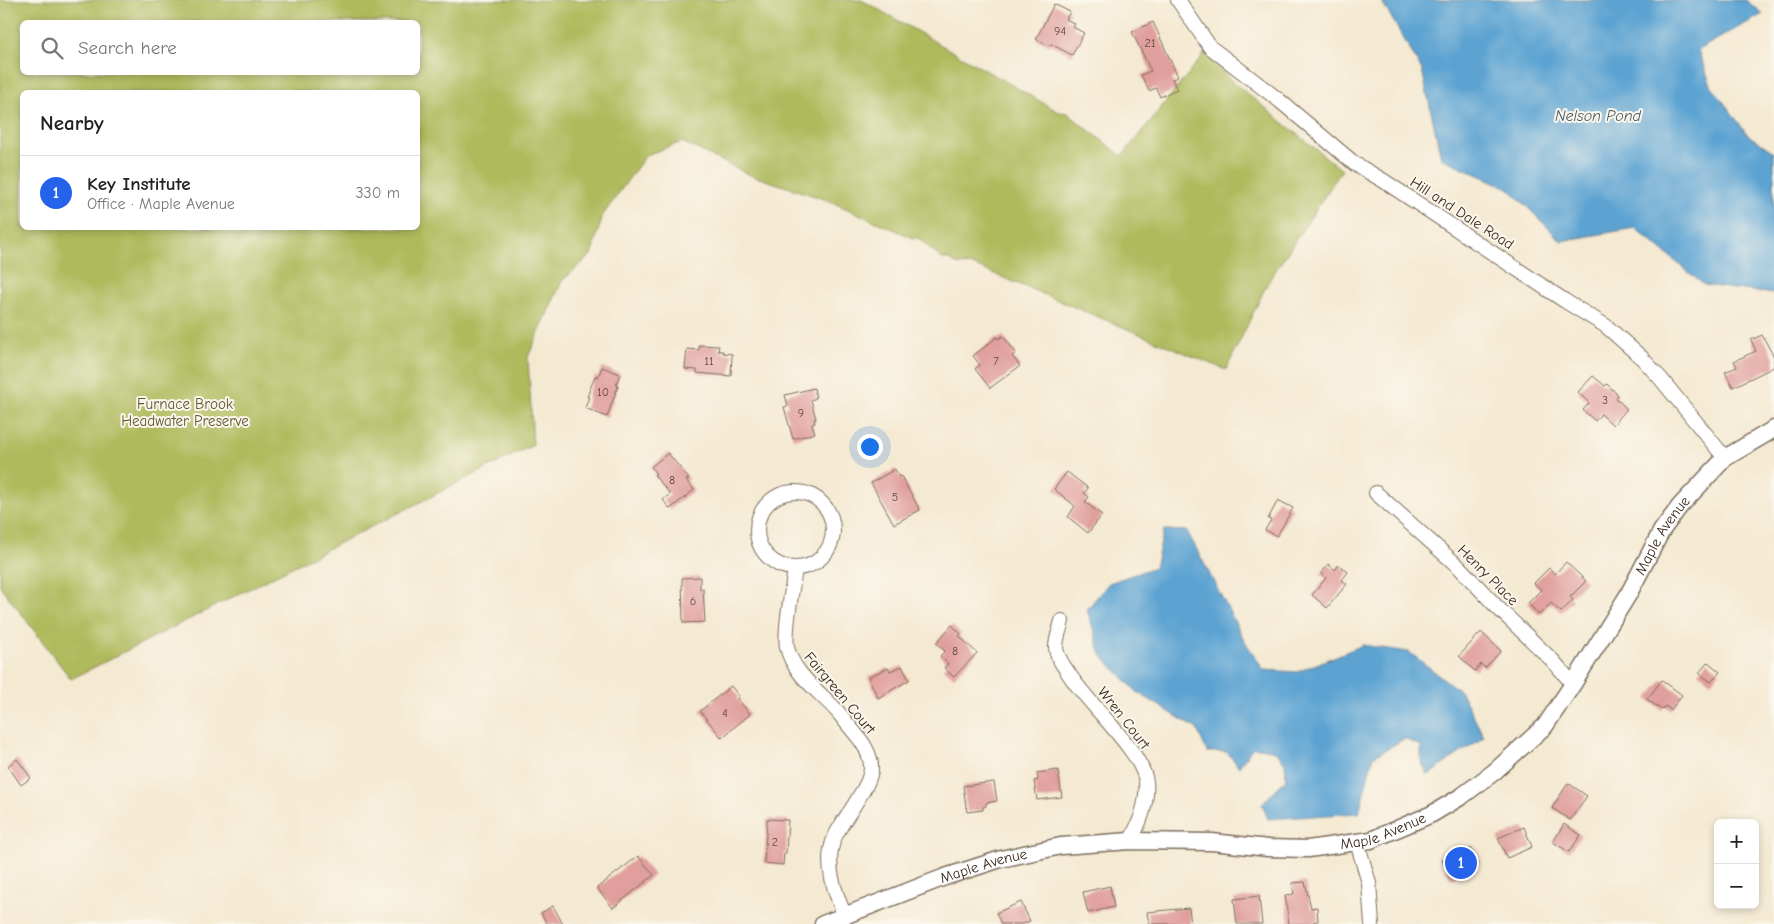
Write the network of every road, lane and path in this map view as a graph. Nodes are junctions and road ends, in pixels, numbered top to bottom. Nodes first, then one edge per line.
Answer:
1 (1178, 0) edge
2 (1774, 429) edge
3 (1725, 458) junction
4 (1376, 493) dead end
5 (795, 568) junction
6 (1062, 621) dead end
7 (1573, 684) junction
8 (1130, 841) junction
9 (1357, 842) junction
10 (845, 916) junction
11 (823, 924) edge
12 (1372, 924) edge

1 - 3 street, Hill and Dale Road
2 - 3 street, Maple Avenue
3 - 7 street, Maple Avenue
4 - 7 street, Henry Place
5 - 5 street
5 - 10 street, Fairgreen Court
6 - 8 street, Wren Court
7 - 9 street, Maple Avenue
8 - 9 street, Maple Avenue
8 - 10 street, Maple Avenue
9 - 12 street
10 - 11 street, Maple Avenue

